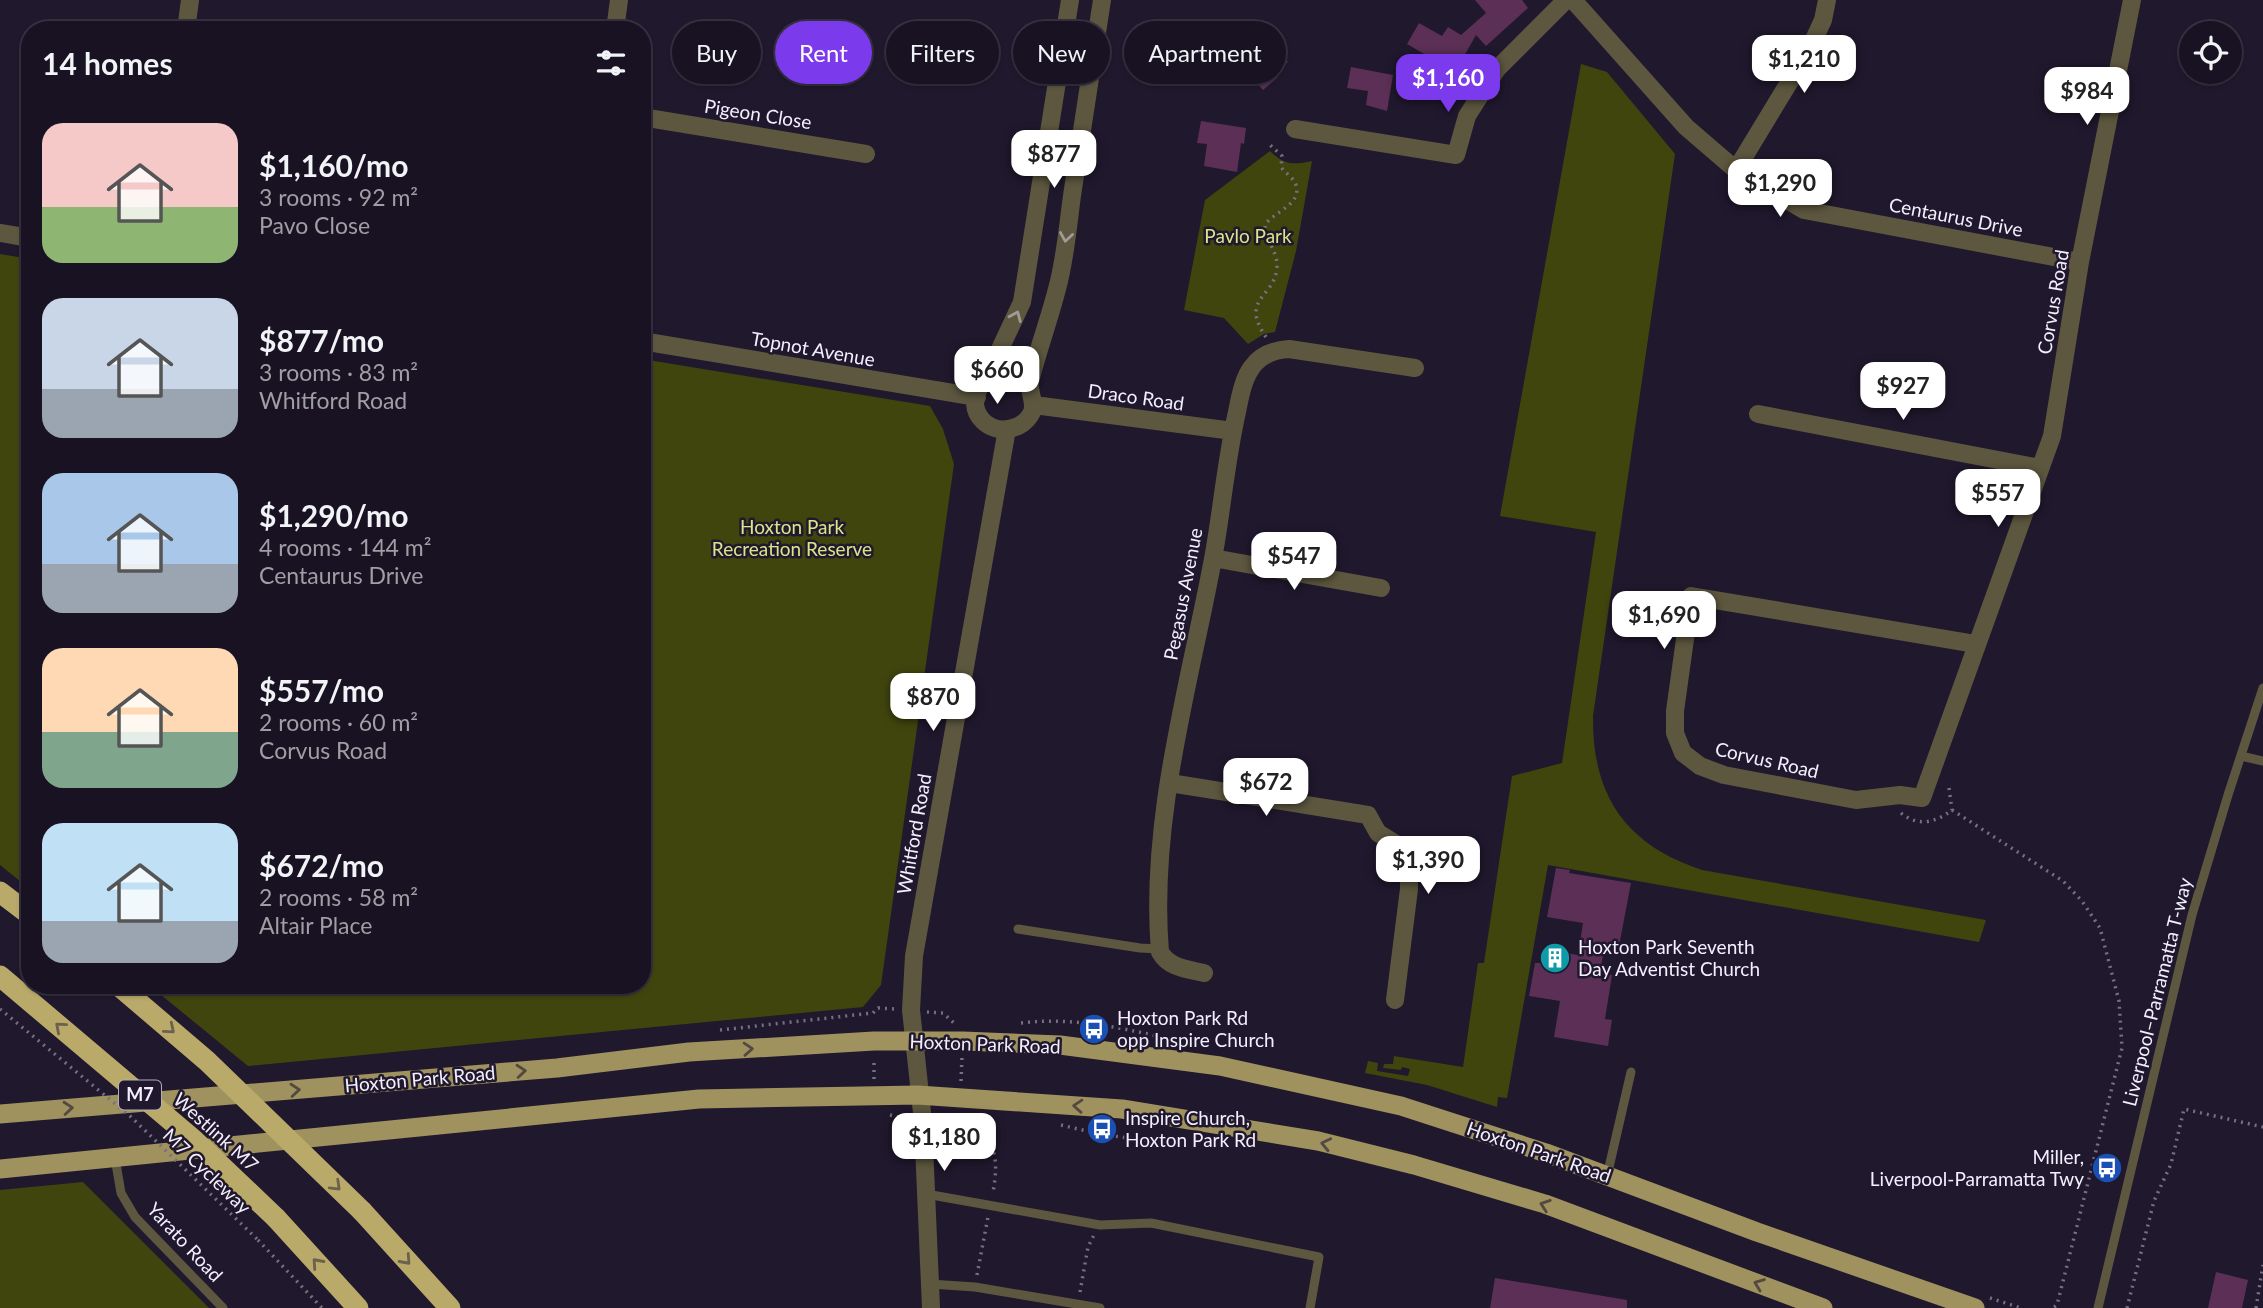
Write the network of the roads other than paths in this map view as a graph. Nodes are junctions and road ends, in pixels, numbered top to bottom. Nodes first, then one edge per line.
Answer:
1 (190, 0) edge
2 (619, 0) edge
3 (1070, 0) edge
4 (1102, 0) edge
5 (1566, 0) edge
6 (1573, 0) edge
7 (1827, 0) edge
8 (2132, 0) edge
9 (187, 21) edge
10 (616, 21) edge
11 (651, 118) edge
12 (1295, 129) dead end
13 (866, 154) dead end
14 (1736, 170) junction
15 (0, 233) edge
16 (21, 236) edge
17 (2080, 262) junction
18 (651, 343) edge
19 (1415, 368) dead end
20 (987, 377) junction
21 (1029, 385) junction
22 (976, 397) junction
23 (1034, 405) junction
24 (1758, 414) dead end
25 (1007, 429) junction
26 (1233, 431) junction
27 (2040, 468) junction
28 (1213, 558) junction
29 (1381, 588) dead end
30 (1976, 644) junction
31 (2263, 688) edge
32 (2241, 756) junction
33 (2263, 761) edge
34 (1170, 783) junction
35 (0, 892) edge
36 (21, 908) edge
37 (1018, 929) dead end
38 (1160, 949) junction
39 (1203, 973) dead end
40 (0, 976) edge
41 (21, 994) edge
42 (21, 994) edge
43 (129, 994) edge
44 (1395, 1000) dead end
45 (913, 1041) junction
46 (1630, 1072) dead end
47 (918, 1095) junction
48 (0, 1114) edge
49 (115, 1158) junction
50 (0, 1169) edge
51 (1606, 1176) junction
52 (926, 1194) junction
53 (930, 1284) junction
54 (223, 1308) edge
55 (358, 1308) edge
56 (450, 1308) edge
57 (931, 1308) edge
58 (1100, 1308) edge
59 (1310, 1308) edge
60 (1823, 1308) edge
61 (1975, 1308) edge
62 (2098, 1308) edge

1 - 9 street
2 - 10 street
20 -> 3 street
4 -> 21 street
5 - 12 street
6 - 14 street, Centaurus Drive
7 - 14 street
8 - 17 street, Corvus Road
11 - 13 street, Pigeon Close
14 - 17 street, Centaurus Drive
15 - 16 street
17 - 27 street, Corvus Road
18 - 22 street, Topnot Avenue
19 - 26 street, Pegasus Avenue
20 - 21 street
20 - 22 street
21 - 23 street
22 - 25 street
23 - 25 street
23 - 26 street, Draco Road
24 - 27 street
25 - 45 street, Whitford Road
26 - 28 street, Pegasus Avenue
27 - 30 street, Corvus Road
28 - 29 street
28 - 34 street, Pegasus Avenue
30 - 30 street, Corvus Road
31 - 32 lane, Liverpool–Parramatta T-way
32 - 33 lane
32 - 62 lane, Liverpool–Parramatta T-way
34 - 38 street, Pegasus Avenue
34 - 44 street
35 - 36 highway
37 - 38 lane
38 - 39 street
42 -> 40 highway, Westlink M7 / M7, bridge
55 -> 41 highway, Westlink M7 / M7, bridge
43 -> 56 highway, bridge
45 - 47 street, Whitford Road
48 -> 45 main road, Hoxton Park Road
45 - 51 main road, Hoxton Park Road
46 - 51 lane
47 - 49 main road
47 - 52 street, Whitford Road
60 -> 47 main road
49 - 50 main road
49 - 54 lane, Yarato Road
51 - 61 main road, Hoxton Park Road
52 - 53 street, Whitford Road
52 - 59 lane
53 - 57 street, Whitford Road
53 - 58 lane

